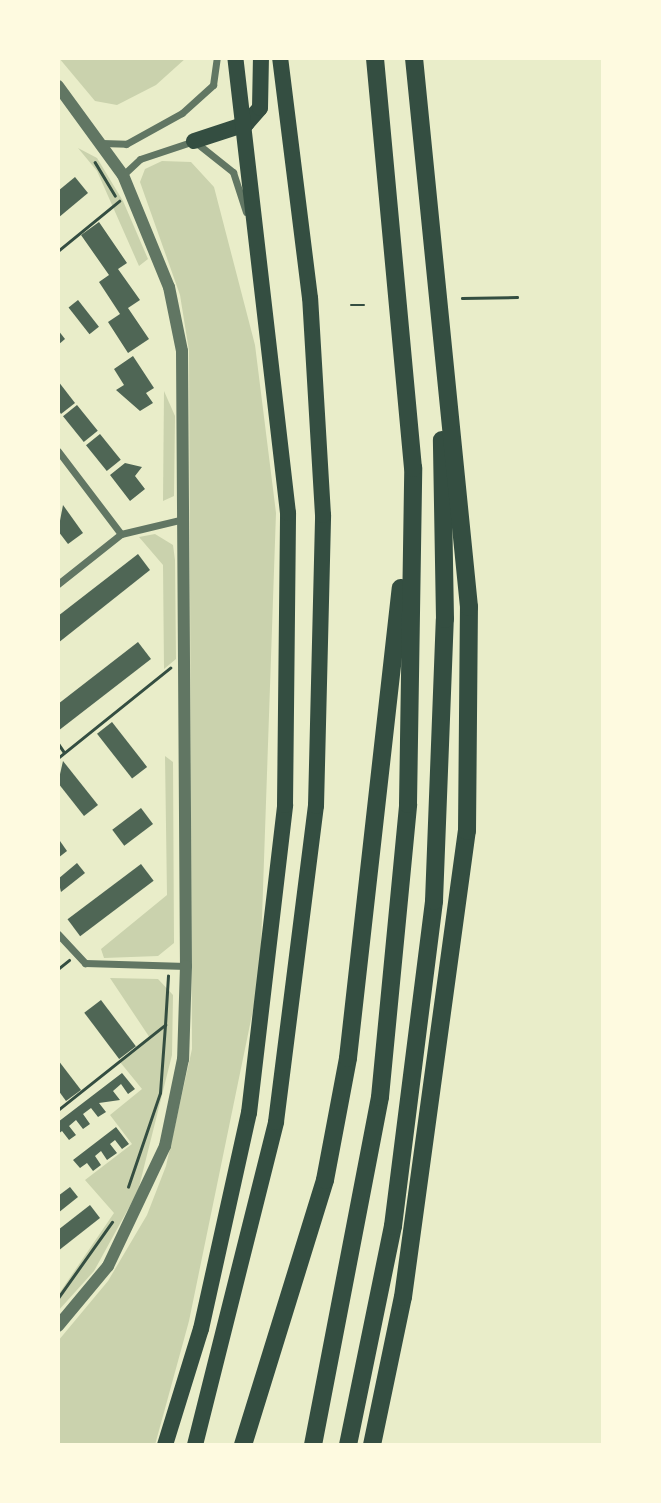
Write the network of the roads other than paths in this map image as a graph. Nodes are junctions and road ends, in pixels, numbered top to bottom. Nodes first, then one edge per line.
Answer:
1 (218, 58) edge
2 (236, 58) edge
3 (261, 58) edge
4 (280, 58) edge
5 (375, 58) edge
6 (414, 58) edge
7 (58, 86) edge
8 (246, 124) junction
9 (194, 142) junction
10 (102, 143) junction
11 (123, 175) junction
12 (440, 307) junction
13 (281, 420) junction
14 (58, 451) edge
15 (413, 468) junction
16 (184, 519) junction
17 (121, 534) junction
18 (58, 584) edge
19 (58, 934) edge
20 (186, 966) junction
21 (58, 1325) edge
22 (165, 1445) edge
23 (195, 1445) edge
24 (243, 1445) edge
25 (313, 1445) edge
26 (348, 1445) edge
27 (372, 1445) edge

1 - 10 street
2 - 8 highway
3 - 8 highway
4 - 23 highway
5 - 15 highway
6 - 12 highway
7 - 10 street
8 - 9 highway
8 - 13 highway
9 - 11 street
9 - 13 street
10 - 11 street
11 - 16 street
12 - 26 highway
12 - 27 highway
13 - 22 highway
14 - 17 street
15 - 24 highway
15 - 25 highway
16 - 17 street
16 - 20 street
17 - 18 street
19 - 20 street
20 - 21 street

